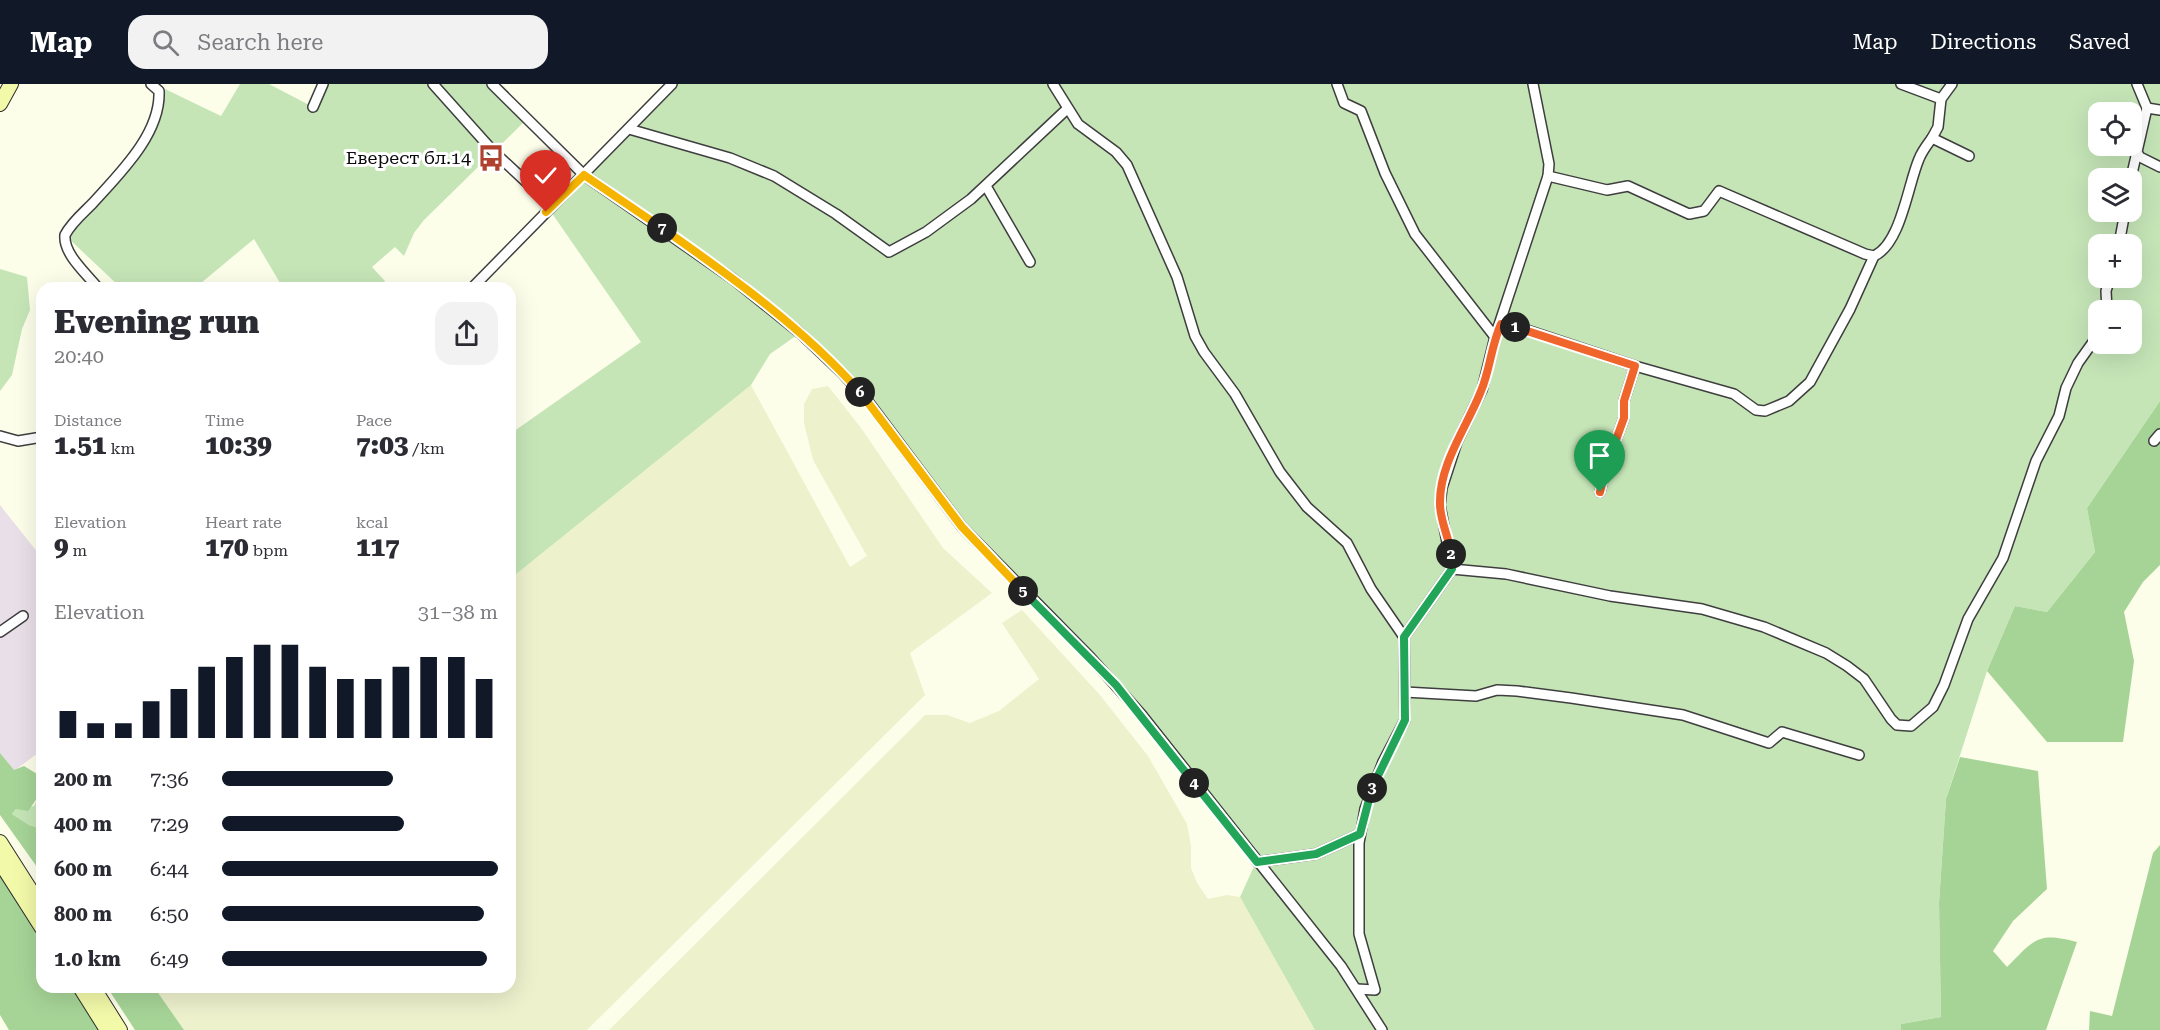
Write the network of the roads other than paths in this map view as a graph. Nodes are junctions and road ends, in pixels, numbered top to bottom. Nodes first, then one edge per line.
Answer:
1 (11, 84) edge
2 (323, 84) edge
3 (433, 84) edge
4 (492, 84) edge
5 (672, 84) edge
6 (1053, 84) edge
7 (1337, 84) edge
8 (1533, 84) edge
9 (1901, 84) edge
10 (1952, 84) edge
11 (2137, 84) edge
12 (155, 85) edge
13 (1941, 99) junction
14 (0, 104) edge
15 (313, 107) dead end
16 (2147, 108) junction
17 (1067, 109) junction
18 (2160, 110) edge
19 (2142, 128) edge
20 (629, 129) junction
21 (1932, 138) junction
22 (1969, 156) dead end
23 (2139, 156) edge
24 (2160, 167) edge
25 (584, 175) junction
26 (1548, 176) junction
27 (986, 186) junction
28 (552, 206) junction
29 (1874, 256) junction
30 (1030, 262) dead end
31 (93, 282) edge
32 (478, 282) edge
33 (1501, 324) junction
34 (1495, 337) junction
35 (2088, 349) edge
36 (1635, 366) junction
37 (0, 436) edge
38 (36, 438) edge
39 (1600, 492) dead end
40 (1452, 569) junction
41 (22, 616) dead end
42 (0, 632) edge
43 (1404, 637) junction
44 (1405, 692) junction
45 (1859, 755) dead end
46 (1360, 839) junction
47 (0, 842) edge
48 (0, 862) edge
49 (1257, 862) junction
50 (36, 899) edge
51 (36, 919) edge
52 (1356, 989) junction
53 (84, 993) edge
54 (97, 993) edge
55 (107, 1030) edge
56 (120, 1030) edge
57 (1382, 1030) edge

1 - 14 main road
2 - 15 street
3 - 28 street
4 - 25 street
5 - 20 street
6 - 17 street
7 - 34 street
8 - 26 street
9 - 13 street
10 - 13 street
11 - 16 street
12 - 31 street
13 - 21 street
16 - 18 street
16 - 19 street
17 - 27 street
17 - 43 street
20 - 25 street
20 - 27 street
21 - 22 street
21 - 29 street
23 - 24 street
25 - 28 street
25 - 49 street
26 - 29 street
26 - 33 street
27 - 30 street
28 - 32 street
29 - 36 street
33 - 34 street
33 - 36 street
34 - 40 street
35 - 40 street
36 - 39 street
37 - 38 street
40 - 43 street
41 - 42 street
43 - 44 street
44 - 45 street
44 - 46 street
46 - 49 street
46 - 52 street
47 - 50 main road
48 - 51 main road
49 - 52 street
52 - 57 street
53 - 55 main road
54 - 56 main road

